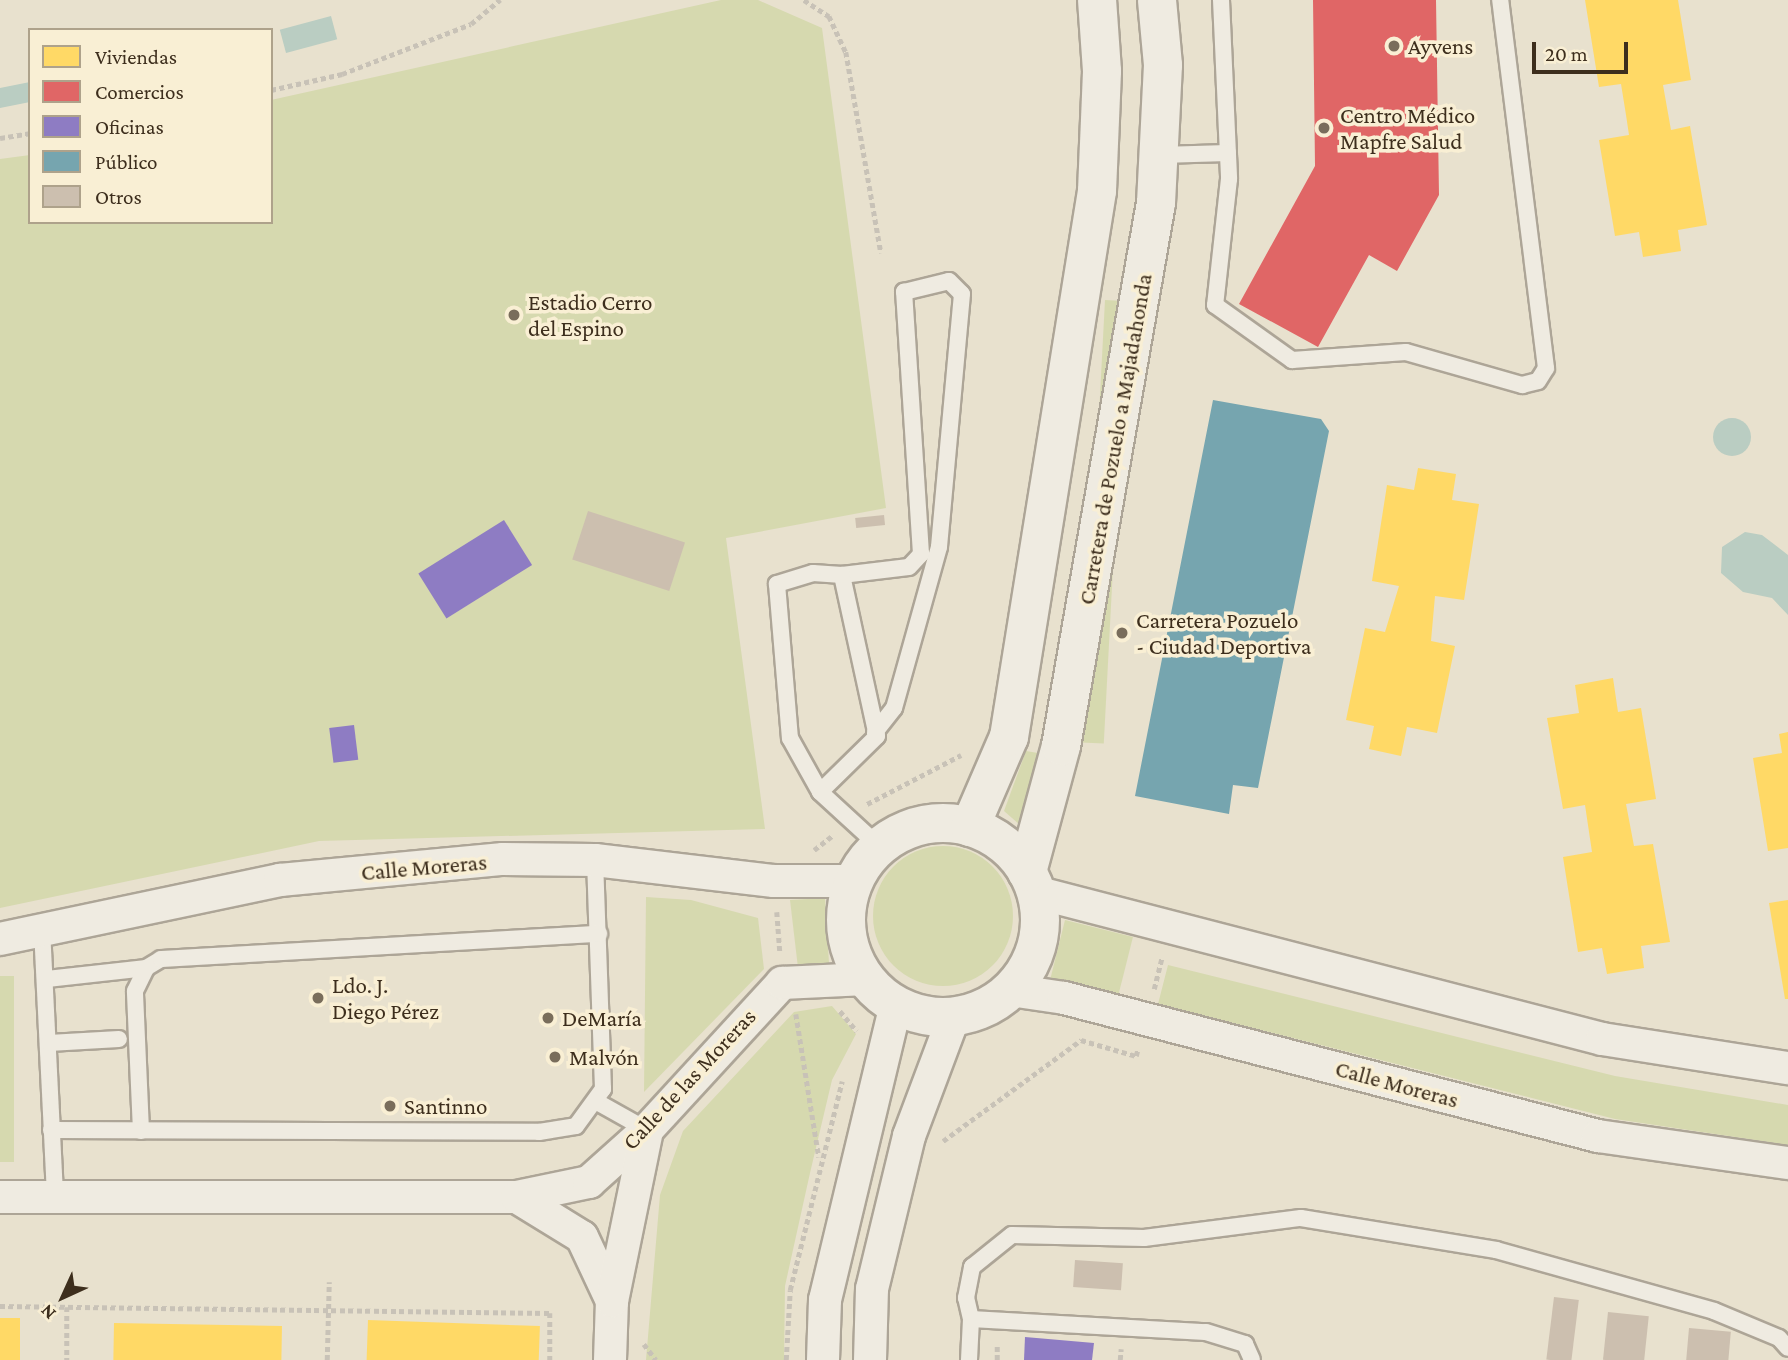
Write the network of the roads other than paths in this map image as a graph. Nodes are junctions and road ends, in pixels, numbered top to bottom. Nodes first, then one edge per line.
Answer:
1 (1097, 0) edge
2 (1157, 0) edge
3 (1221, 0) edge
4 (1500, 0) edge
5 (1228, 153) junction
6 (1160, 155) junction
7 (842, 575) junction
8 (875, 732) junction
9 (820, 792) junction
10 (970, 827) junction
11 (879, 846) junction
12 (595, 860) junction
13 (853, 881) junction
14 (1031, 882) junction
15 (42, 929) junction
16 (599, 934) junction
17 (0, 939) edge
18 (146, 968) junction
19 (47, 979) junction
20 (866, 979) junction
21 (1010, 990) junction
22 (896, 1004) junction
23 (954, 1016) junction
24 (119, 1039) dead end
25 (48, 1043) junction
26 (1788, 1068) edge
27 (597, 1102) junction
28 (51, 1130) junction
29 (141, 1130) junction
30 (647, 1130) junction
31 (1788, 1163) edge
32 (0, 1197) edge
33 (55, 1197) junction
34 (517, 1197) junction
35 (612, 1301) junction
36 (971, 1319) junction
37 (1788, 1348) edge
38 (610, 1360) edge
39 (823, 1360) edge
40 (870, 1360) edge
41 (969, 1360) edge
42 (1252, 1360) edge

1 - 10 street
2 - 6 street, Carretera de Pozuelo a Majadahonda
3 - 5 lane
4 - 5 lane
5 - 6 lane
6 - 14 street, Carretera de Pozuelo a Majadahonda
7 - 8 lane
7 - 8 lane
7 - 9 lane
8 - 9 lane
9 - 11 lane
10 - 11 street
10 - 14 street
11 - 13 street
12 - 13 street, Calle Moreras
12 - 15 street, Calle Moreras
12 - 16 lane
13 - 20 street
14 - 21 street
14 - 26 street
15 - 17 street, Calle Moreras
15 - 19 lane
16 - 18 lane
16 - 27 lane
18 - 19 lane
18 - 29 lane
19 - 25 lane
20 - 22 street
20 - 30 street, Calle de las Moreras
21 - 23 street
21 - 31 street, Calle Moreras
22 - 23 street
22 - 39 street
23 - 40 street
24 - 25 lane
25 - 28 lane
27 - 29 lane
27 - 30 lane
28 - 29 lane
28 - 33 lane
30 - 34 street, Calle de las Moreras
30 - 35 street
32 - 33 street
33 - 34 street
34 - 35 street
35 - 38 street
36 - 37 lane
36 - 41 lane
36 - 42 lane

